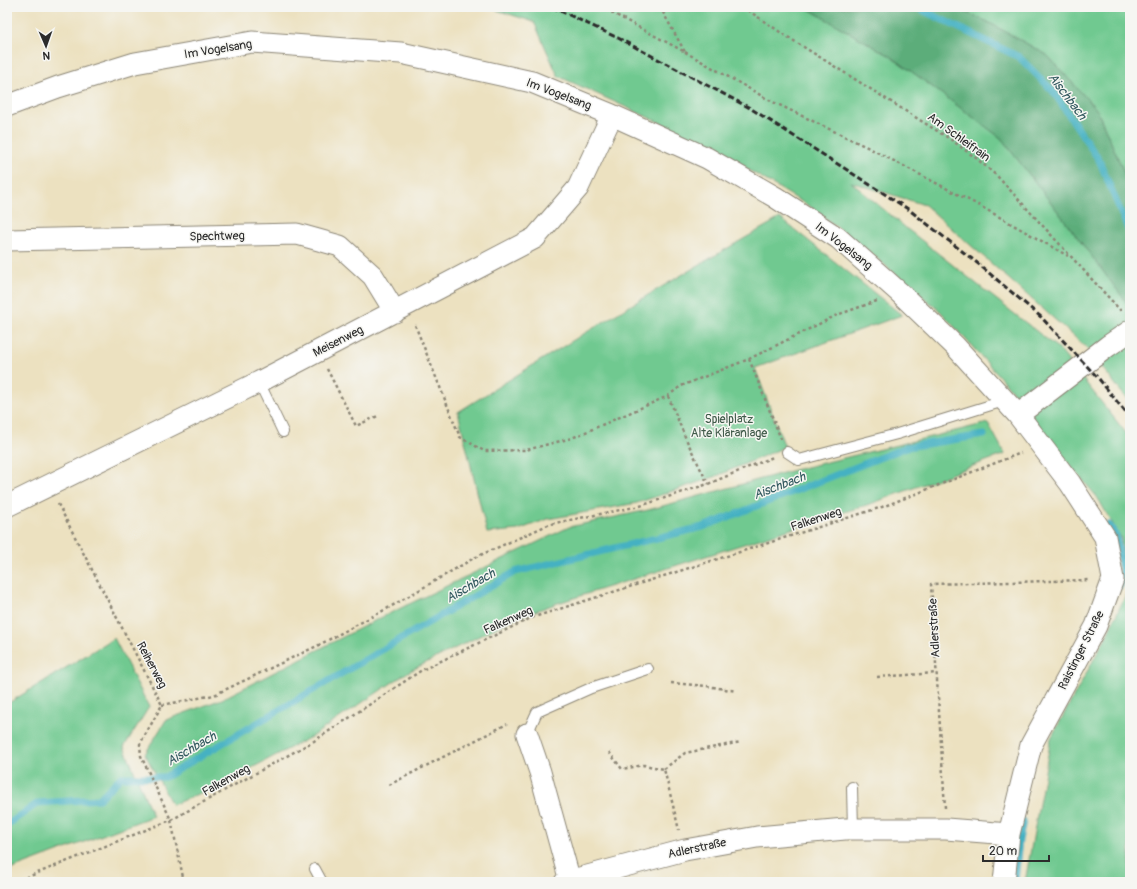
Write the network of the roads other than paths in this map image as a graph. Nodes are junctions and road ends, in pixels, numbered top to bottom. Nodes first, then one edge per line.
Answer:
1 (7, 106) edge
2 (612, 115) junction
3 (7, 240) edge
4 (401, 308) junction
5 (1128, 324) edge
6 (259, 382) junction
7 (1011, 408) junction
8 (283, 432) dead end
9 (787, 452) road end
10 (7, 506) edge
11 (648, 669) dead end
12 (528, 734) joint
13 (852, 787) dead end
14 (853, 830) junction
15 (1009, 834) junction
16 (315, 869) dead end
17 (568, 881) edge
18 (322, 882) edge
19 (1004, 882) edge

1 - 2 street, Im Vogelsang
2 - 4 street, Meisenweg
2 - 7 street, Im Vogelsang
3 - 4 street, Spechtweg
4 - 6 street, Meisenweg
5 - 7 street
6 - 8 lane
6 - 10 street, Meisenweg
7 - 9 lane
7 - 15 street, Raistinger Straße
11 - 12 lane
12 - 17 street, Adlerstraße
13 - 14 lane
14 - 15 street, Adlerstraße
14 - 17 street, Adlerstraße
15 - 19 street, Raistinger Straße
16 - 18 lane

